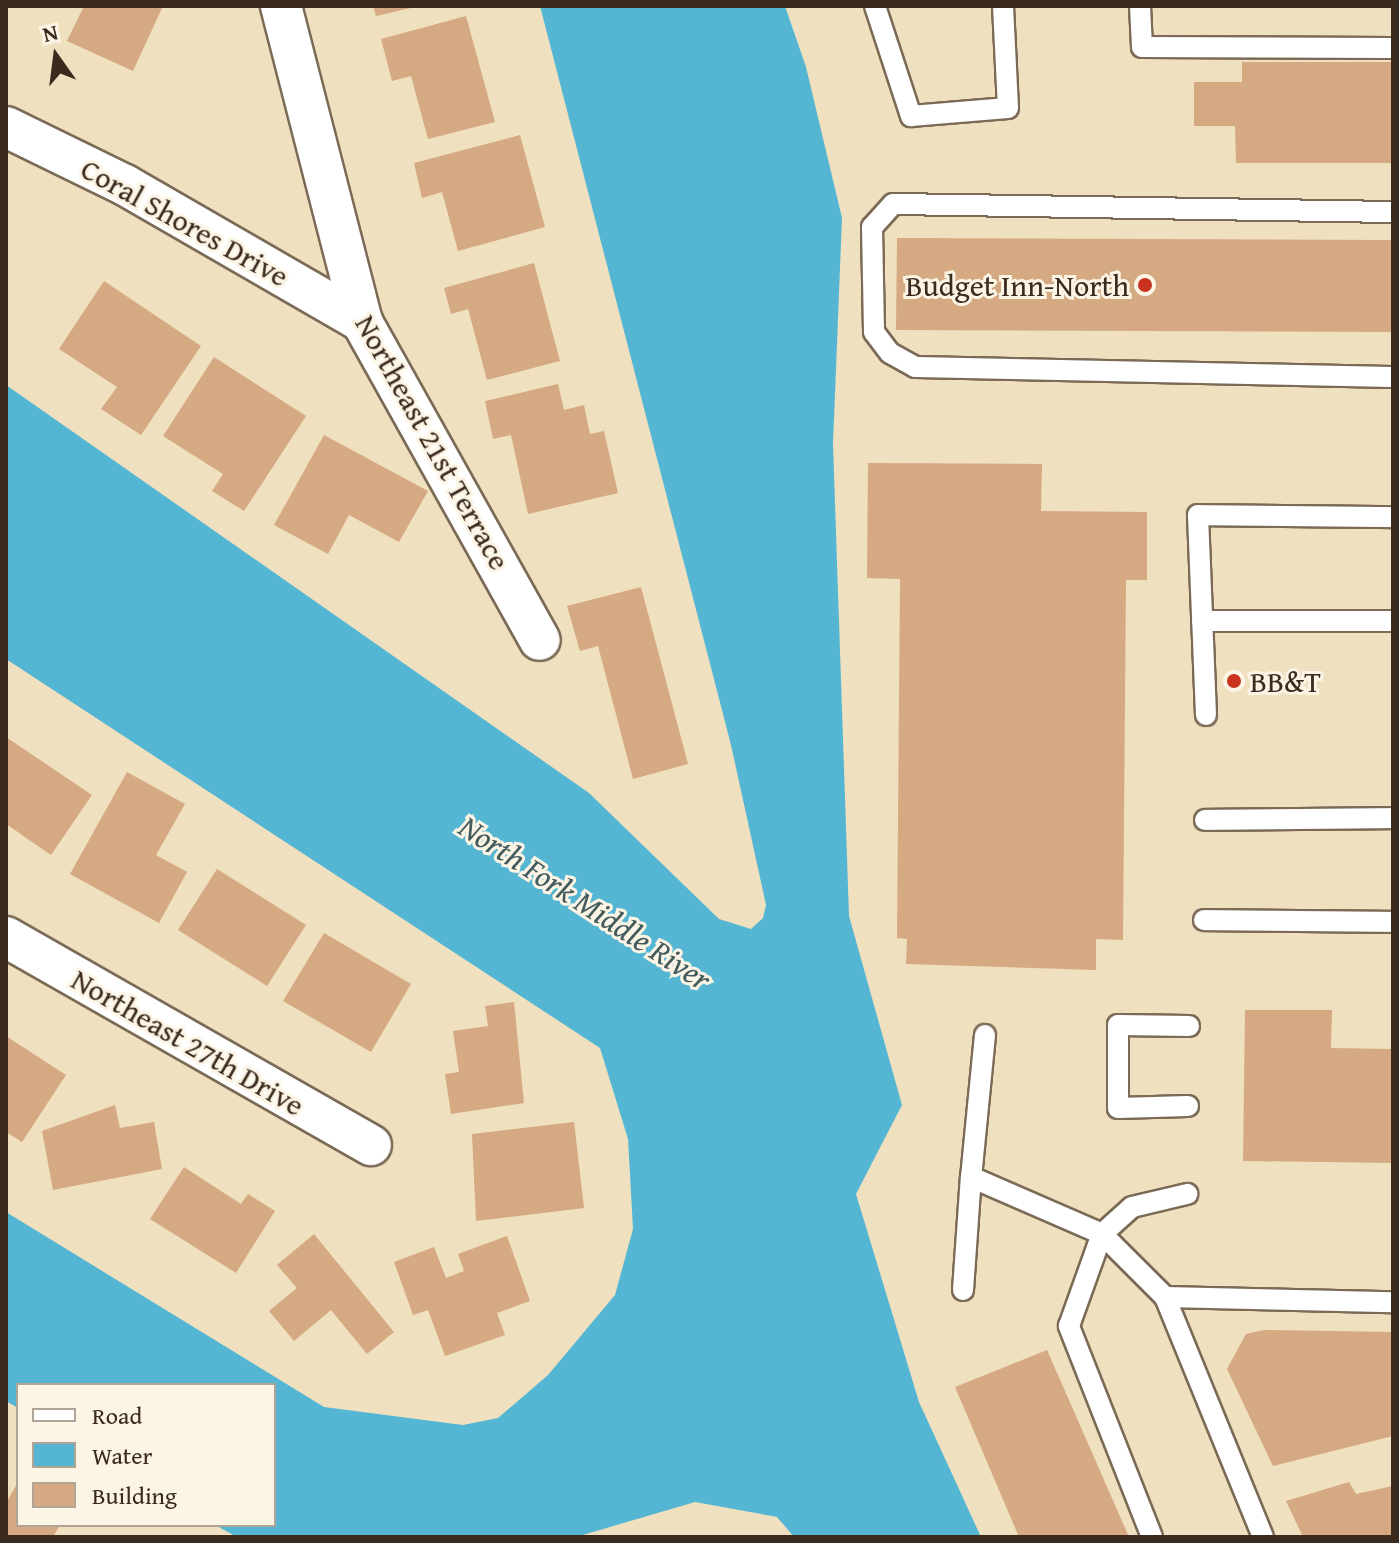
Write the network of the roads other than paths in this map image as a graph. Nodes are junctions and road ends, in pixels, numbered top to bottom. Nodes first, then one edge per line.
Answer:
1 (281, 6) edge
2 (875, 6) edge
3 (1003, 6) edge
4 (1140, 6) edge
5 (1393, 48) edge
6 (6, 127) edge
7 (1393, 212) edge
8 (362, 322) junction
9 (1393, 377) edge
10 (1393, 517) edge
11 (1202, 621) junction
12 (1393, 621) edge
13 (540, 640) dead end
14 (1206, 715) dead end
15 (1393, 818) edge
16 (1205, 820) dead end
17 (1204, 920) dead end
18 (1393, 922) edge
19 (6, 937) edge
20 (1189, 1026) dead end
21 (985, 1035) dead end
22 (1188, 1106) dead end
23 (371, 1145) dead end
24 (971, 1177) junction
25 (1187, 1194) dead end
26 (1102, 1234) junction
27 (963, 1290) dead end
28 (1165, 1297) junction
29 (1393, 1302) edge
30 (1152, 1537) edge
31 (1263, 1537) edge

1 - 8 street, Northeast 21st Terrace
2 - 3 lane
4 - 5 lane
6 - 8 street, Coral Shores Drive
7 - 9 lane
8 - 13 street, Northeast 21st Terrace
10 - 11 lane
11 - 12 lane
11 - 14 lane
15 - 16 lane
17 - 18 lane
19 - 23 street, Northeast 27th Drive
20 - 22 lane
21 - 24 lane
24 - 26 lane
24 - 27 lane
25 - 26 lane
26 - 28 lane
26 - 30 lane
28 - 29 lane
28 - 31 lane

